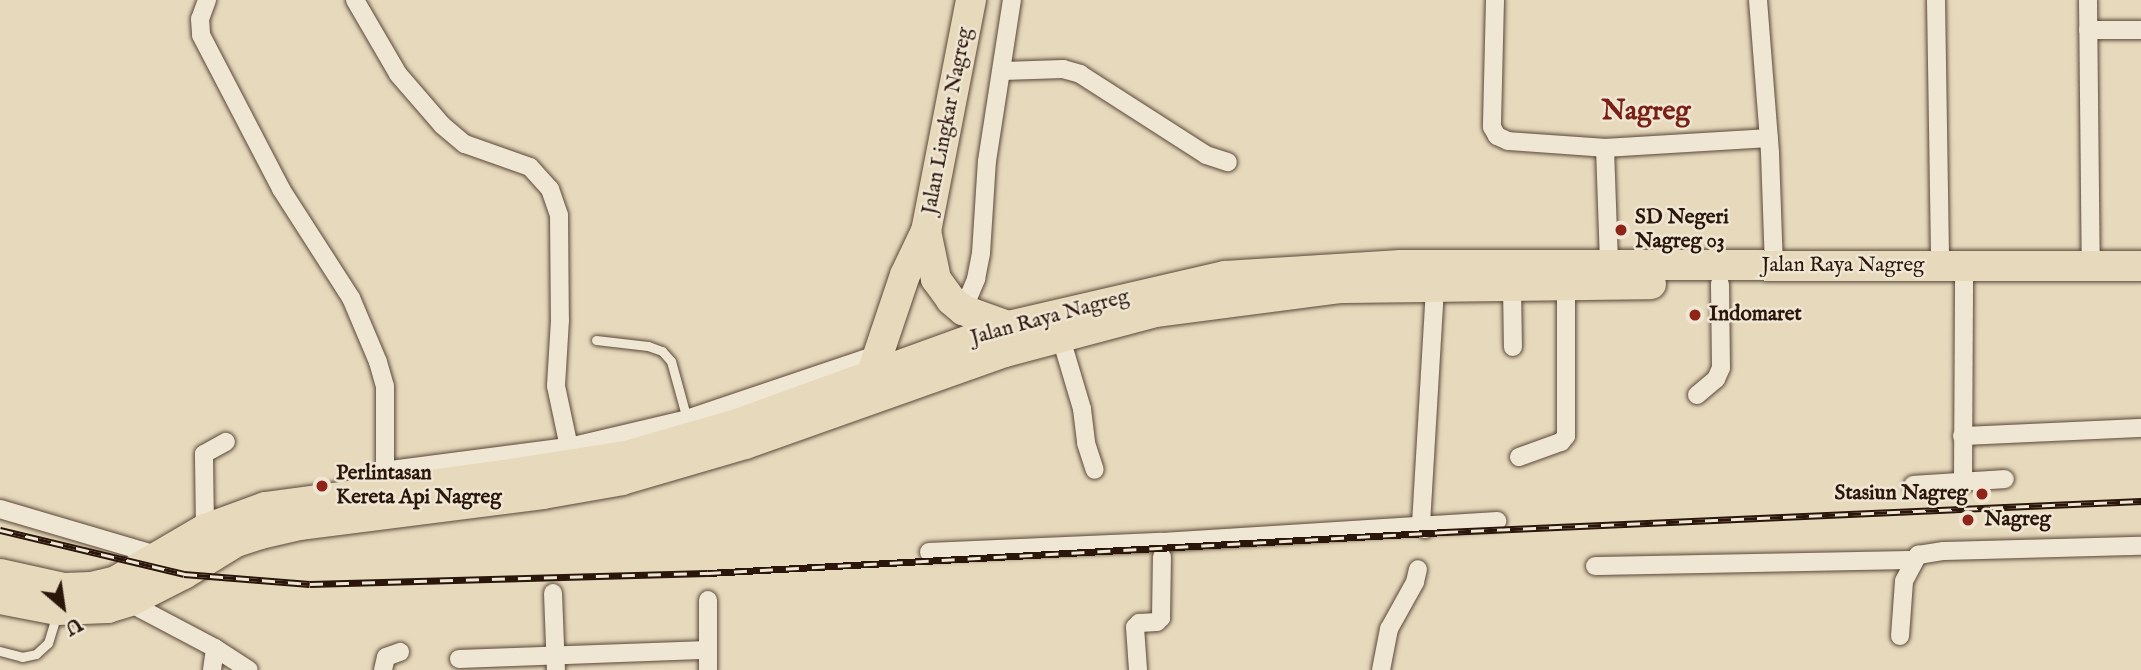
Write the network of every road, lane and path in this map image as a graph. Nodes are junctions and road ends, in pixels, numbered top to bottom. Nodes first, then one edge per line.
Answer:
1 (207, 0) edge
2 (355, 0) edge
3 (971, 0) edge
4 (1012, 0) edge
5 (1495, 0) edge
6 (1758, 0) edge
7 (1936, 0) edge
8 (2088, 0) edge
9 (2088, 30) junction
10 (2141, 30) edge
11 (1003, 71) junction
12 (1769, 138) junction
13 (1605, 148) junction
14 (1228, 162) dead end
15 (926, 231) junction
16 (1609, 264) junction
17 (2091, 265) junction
18 (2141, 266) edge
19 (1774, 267) junction
20 (1956, 273) junction
21 (1720, 284) junction
22 (1566, 285) junction
23 (1512, 286) junction
24 (2141, 286) edge
25 (1435, 287) junction
26 (963, 310) junction
27 (1008, 326) junction
28 (1060, 335) junction
29 (596, 340) dead end
30 (1513, 347) dead end
31 (874, 364) junction
32 (1697, 395) dead end
33 (687, 419) junction
34 (2141, 428) edge
35 (1962, 436) junction
36 (226, 442) dead end
37 (569, 447) junction
38 (1519, 457) dead end
39 (1094, 470) dead end
40 (2005, 479) dead end
41 (1963, 480) junction
42 (384, 481) junction
43 (1913, 485) dead end
44 (0, 509) edge
45 (1497, 521) dead end
46 (1423, 527) junction
47 (205, 529) junction
48 (2141, 546) edge
49 (1162, 548) junction
50 (929, 552) dead end
51 (160, 556) junction
52 (1913, 560) junction
53 (1595, 566) dead end
54 (1418, 569) dead end
55 (0, 575) edge
56 (123, 591) junction
57 (553, 593) dead end
58 (0, 599) edge
59 (708, 600) dead end
60 (57, 610) junction
61 (1900, 636) dead end
62 (215, 648) junction
63 (708, 650) junction
64 (0, 651) edge
65 (400, 652) dead end
66 (459, 659) dead end
67 (556, 662) edge
68 (212, 670) edge
69 (249, 670) edge
70 (383, 670) edge
71 (708, 670) edge
72 (1139, 670) edge
73 (1381, 670) edge

1 - 42 street
2 - 37 street
3 - 15 highway, Jalan Lingkar Nagreg
4 - 11 street
5 - 13 street
6 - 12 street
7 - 20 street
8 - 9 street
9 - 10 street
9 - 17 street
11 - 14 street
11 - 26 street
12 - 13 street
12 - 19 street
13 - 16 street
15 - 26 highway, Jalan Lingkar Nagreg
15 - 31 highway
16 - 19 highway, Jalan Raya Nagreg
16 - 27 highway, Jalan Raya Nagreg
17 - 18 highway, Jalan Raya Nagreg
17 - 20 highway, Jalan Raya Nagreg
19 - 20 highway, Jalan Raya Nagreg
20 - 21 highway, Jalan Raya Nagreg
20 - 24 highway, Jalan Raya Nagreg
20 - 35 street
21 - 22 highway, Jalan Raya Nagreg
21 - 32 street
22 - 23 highway, Jalan Raya Nagreg
22 - 38 street
23 - 25 highway, Jalan Raya Nagreg
23 - 30 street
25 - 28 highway, Jalan Raya Nagreg
25 - 46 street
26 - 27 highway, Jalan Lingkar Nagreg
27 - 31 highway, Jalan Raya Nagreg
28 - 39 street
28 - 56 highway, Jalan Raya Nagreg
29 - 33 lane
31 - 33 street
31 - 42 highway, Jalan Raya Nagreg
33 - 37 street
34 - 35 street
35 - 41 street
36 - 47 street
37 - 42 street
40 - 41 street
41 - 43 street
42 - 47 highway, Jalan Raya Nagreg
44 - 51 street
45 - 46 street
46 - 49 street
47 - 51 highway, Jalan Raya Nagreg
48 - 52 street
49 - 50 street
49 - 72 street
51 - 56 highway, Jalan Raya Nagreg
52 - 53 street
52 - 61 street
54 - 73 street
55 - 56 highway, Jalan Raya Nagreg
56 - 60 highway, Jalan Raya Nagreg
56 - 62 street
57 - 67 street
58 - 60 highway, Jalan Raya Nagreg
59 - 63 street
60 - 64 lane
62 - 68 street
62 - 69 street
63 - 67 street
63 - 71 street
65 - 70 street
66 - 67 street

